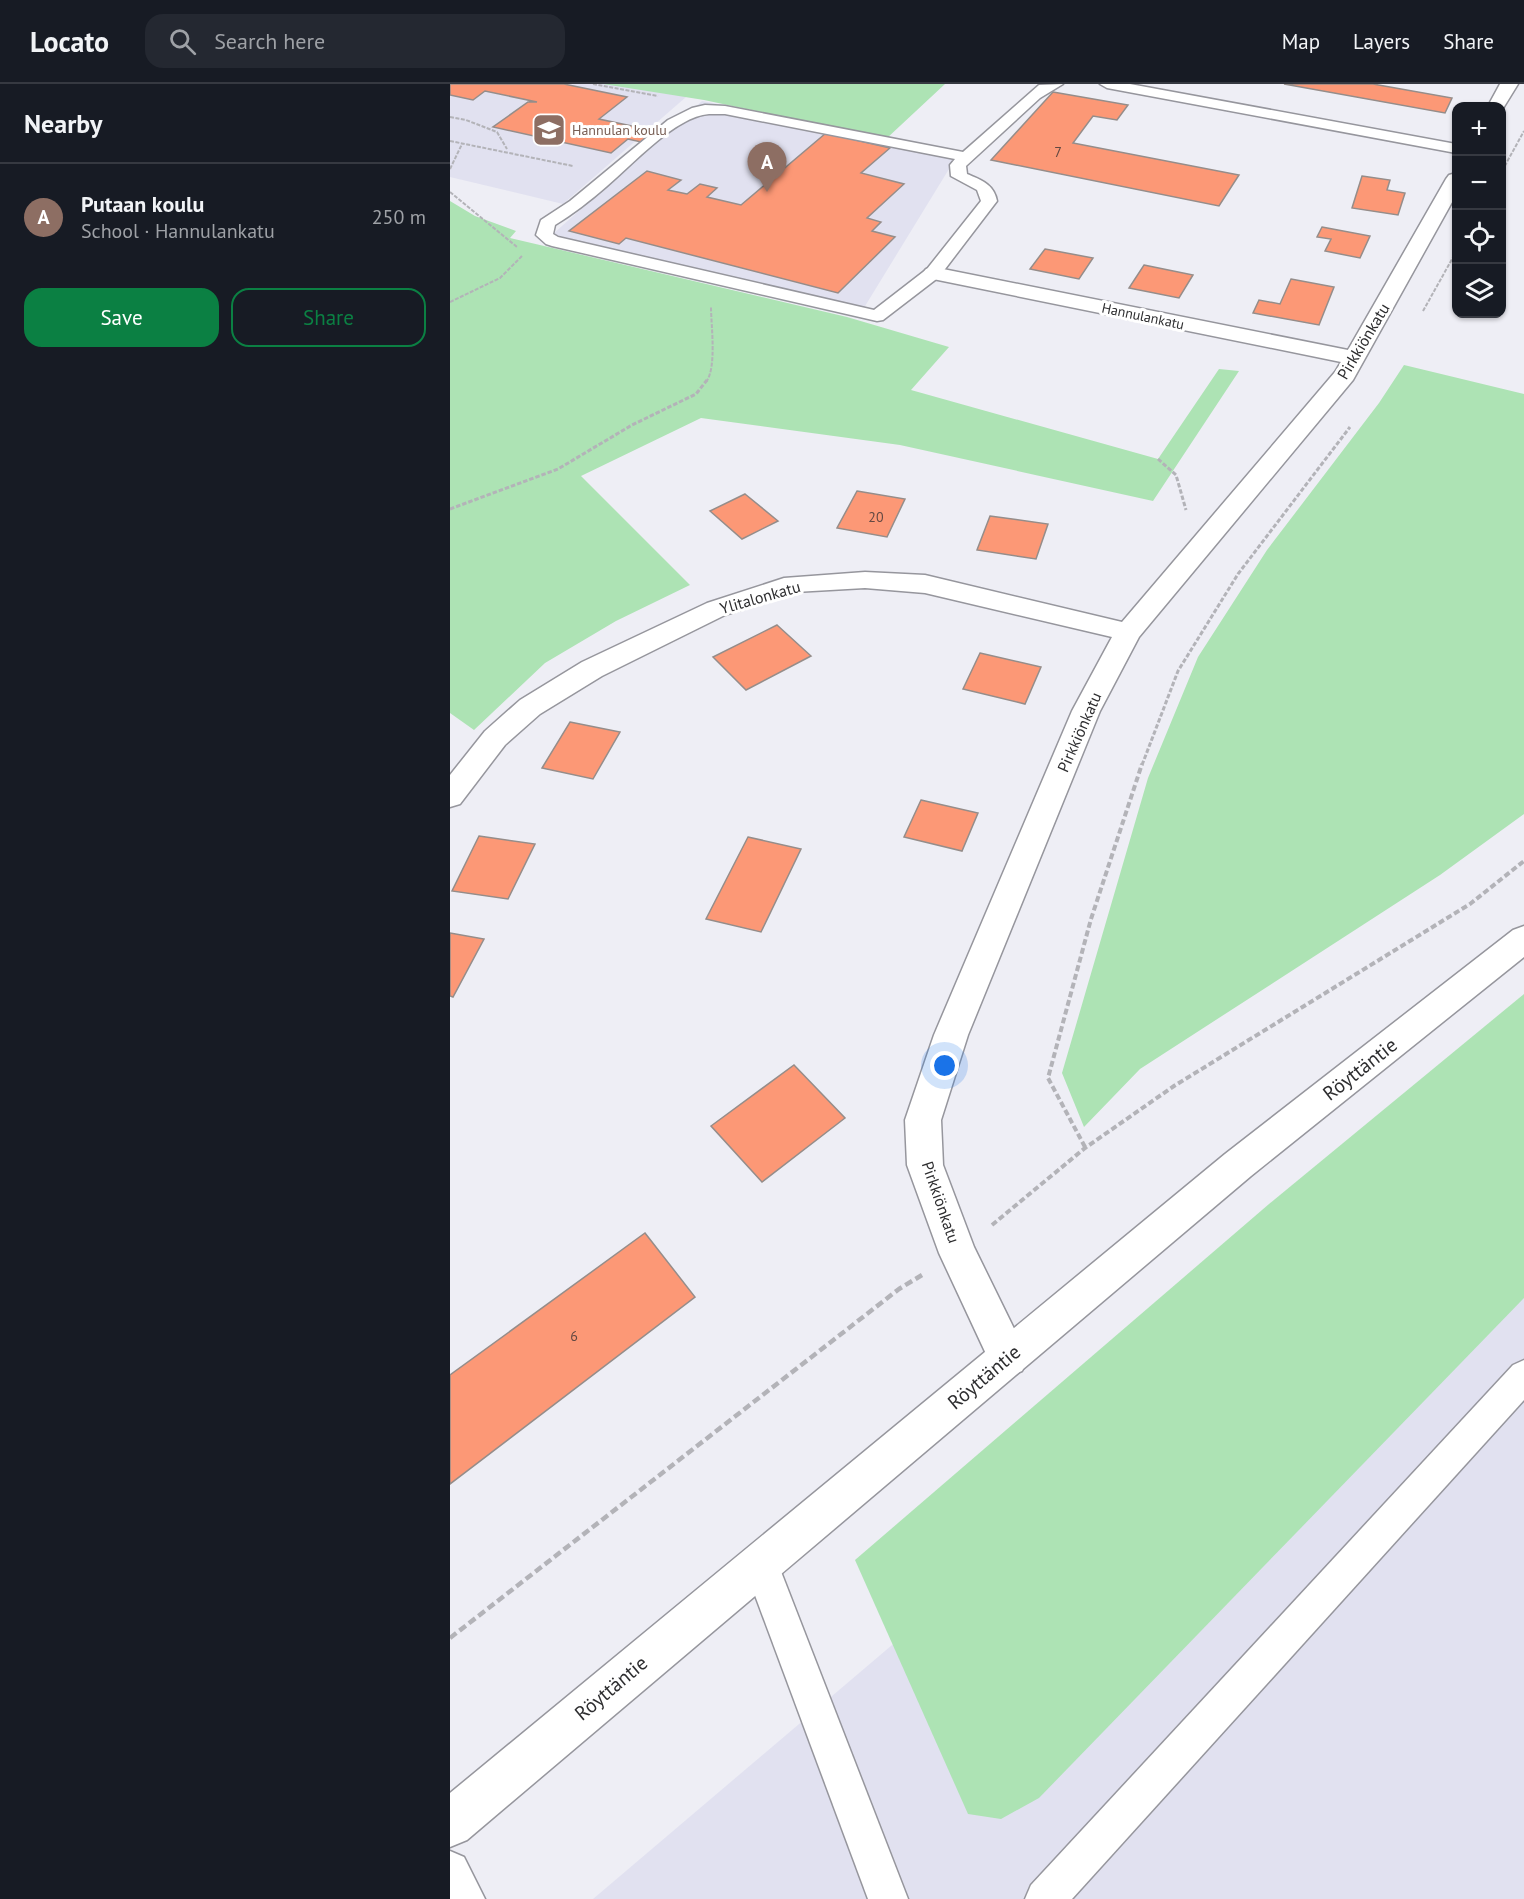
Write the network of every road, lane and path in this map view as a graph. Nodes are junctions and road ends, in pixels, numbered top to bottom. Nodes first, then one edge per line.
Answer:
1 (594, 84) edge
2 (1056, 84) edge
3 (1107, 84) edge
4 (1509, 84) edge
5 (1499, 102) edge
6 (696, 111) junction
7 (450, 117) edge
8 (1524, 131) edge
9 (450, 141) edge
10 (462, 144) junction
11 (1452, 148) edge
12 (507, 149) dead end
13 (966, 157) junction
14 (1506, 164) edge
15 (450, 169) edge
16 (610, 173) junction
17 (1452, 186) edge
18 (450, 192) edge
19 (1452, 259) edge
20 (933, 273) junction
21 (710, 276) junction
22 (450, 302) edge
23 (1422, 313) dead end
24 (1354, 358) junction
25 (1353, 423) dead end
26 (450, 509) edge
27 (1128, 632) junction
28 (450, 796) edge
29 (1524, 939) edge
30 (1085, 1148) dead end
31 (1008, 1357) junction
32 (1524, 1376) edge
33 (761, 1563) junction
34 (450, 1823) edge
35 (450, 1871) edge
36 (465, 1899) edge
37 (888, 1899) edge
38 (1045, 1899) edge

1 - 6 path
2 - 13 lane
3 - 11 lane
4 - 5 street
6 - 13 lane
6 - 16 lane
7 - 12 path
8 - 14 path
9 - 10 path
10 - 15 path
10 - 16 path
13 - 20 lane
16 - 21 lane
17 - 24 street, Pirkkiönkatu
18 - 22 path
19 - 23 path
20 - 21 lane
20 - 24 street, Hannulankatu
21 - 26 path
24 - 27 street, Pirkkiönkatu
25 - 30 path
27 - 28 street, Ylitalonkatu
27 - 31 street, Pirkkiönkatu
29 - 31 street, Röyttäntie
31 - 33 street, Röyttäntie
32 - 38 lane
33 - 34 street, Röyttäntie
33 - 37 lane
35 - 36 lane

